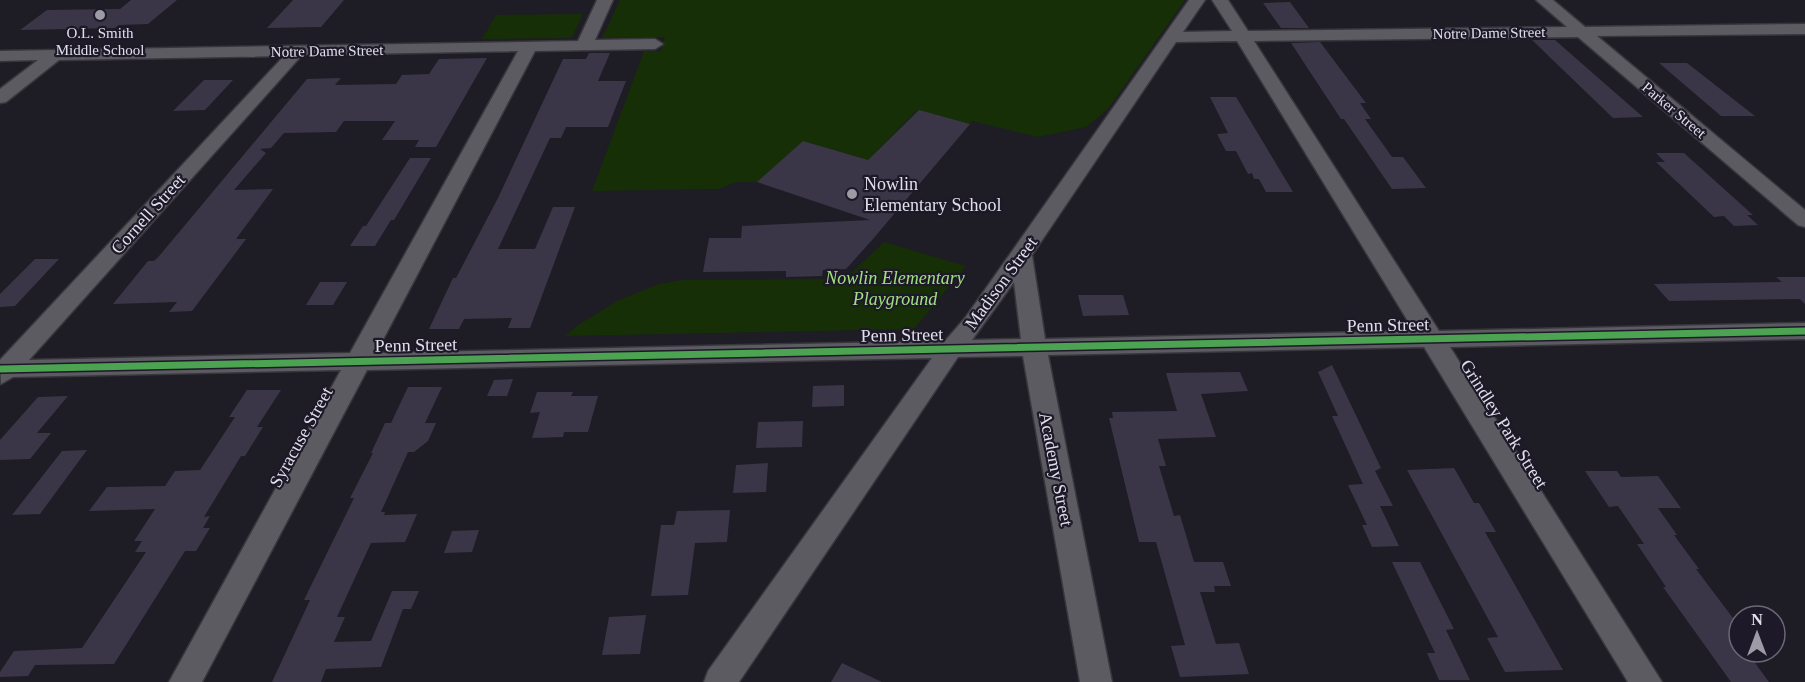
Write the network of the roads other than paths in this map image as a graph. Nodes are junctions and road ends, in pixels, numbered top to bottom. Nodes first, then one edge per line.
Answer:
1 (605, 0) edge
2 (1197, 0) edge
3 (1220, 0) edge
4 (1544, 0) edge
5 (1805, 29) edge
6 (1582, 32) junction
7 (1173, 37) junction
8 (1245, 37) junction
9 (655, 44) dead end
10 (584, 46) junction
11 (529, 47) junction
12 (297, 51) junction
13 (55, 55) junction
14 (0, 56) edge
15 (0, 98) edge
16 (1805, 221) edge
17 (1021, 255) junction
18 (1805, 331) edge
19 (1432, 339) junction
20 (1034, 347) junction
21 (952, 348) junction
22 (358, 362) junction
23 (2, 371) edge
24 (184, 682) edge
25 (720, 682) edge
26 (1096, 682) edge
27 (1647, 682) edge

1 - 10 street
2 - 7 street, Madison Street
3 - 8 street, Grindley Park Street
4 - 6 street, Parker Street
5 - 6 street, Notre Dame Street
6 - 8 street, Notre Dame Street
6 - 16 street, Parker Street
7 - 8 street, Notre Dame Street
7 - 17 street, Madison Street
8 - 19 street, Grindley Park Street
9 - 10 street, Notre Dame Street
10 - 11 street, Notre Dame Street
11 - 12 street, Notre Dame Street
11 - 22 street, Syracuse Street
12 - 13 street, Notre Dame Street
12 - 23 street, Cornell Street
13 - 14 street, Notre Dame Street
13 - 15 street
17 - 20 street, Academy Street
17 - 21 street, Madison Street
18 - 19 street, Penn Street
19 - 20 street, Penn Street
19 - 27 street, Grindley Park Street
20 - 21 street, Penn Street
20 - 26 street, Academy Street
21 - 22 street, Penn Street
21 - 25 street, Madison Street
22 - 23 street, Penn Street
22 - 24 street, Syracuse Street

